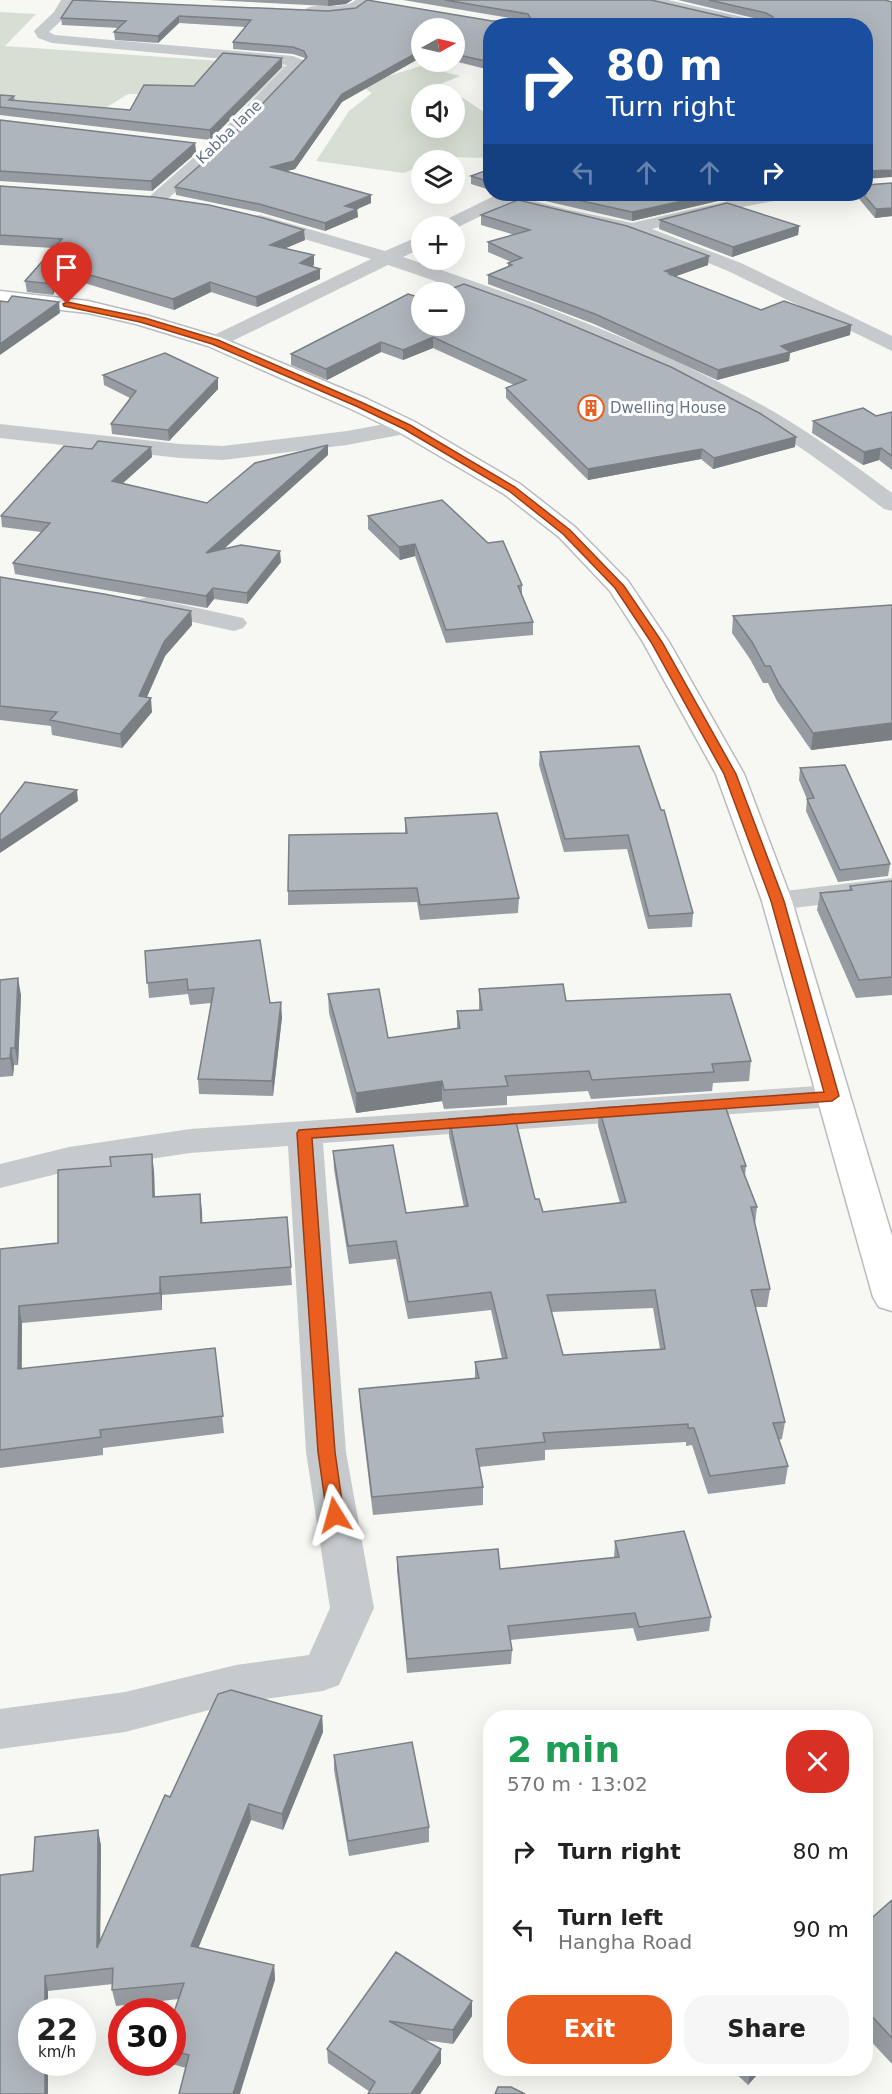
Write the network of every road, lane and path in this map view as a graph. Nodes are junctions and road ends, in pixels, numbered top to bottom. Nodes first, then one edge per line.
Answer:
1 (70, 0) edge
2 (364, 0) edge
3 (649, 0) edge
4 (83, 1) edge
5 (382, 4) edge
6 (292, 10) edge
7 (729, 18) edge
8 (192, 145) edge
9 (215, 148) junction
10 (136, 197) edge
11 (157, 199) junction
12 (499, 201) edge
13 (524, 201) edge
14 (747, 201) edge
15 (181, 203) edge
16 (237, 215) edge
17 (465, 217) edge
18 (632, 229) junction
19 (411, 246) edge
20 (390, 258) junction
21 (0, 297) edge
22 (215, 342) junction
23 (892, 345) edge
24 (407, 427) junction
25 (0, 431) edge
26 (892, 504) edge
27 (128, 602) edge
28 (234, 623) dead end
29 (892, 887) edge
30 (777, 901) junction
31 (832, 1096) junction
32 (304, 1133) junction
33 (0, 1176) edge
34 (892, 1297) edge
35 (0, 1729) edge

1 - 4 street
1 - 9 street, Kabba lane
2 - 5 street
2 - 6 street
3 - 7 street
8 - 9 street
9 - 11 street, Kabba lane
10 - 11 street
11 - 15 street
12 - 17 street
13 - 18 street
14 - 18 street
16 - 20 street
18 - 23 street
19 - 20 street
20 - 22 street
20 - 26 street
21 - 22 highway
22 - 24 highway
24 - 25 street
24 - 30 highway
27 - 28 street
29 - 30 street
30 - 31 highway
31 - 32 street
31 - 34 highway
32 - 33 street
32 - 35 street

